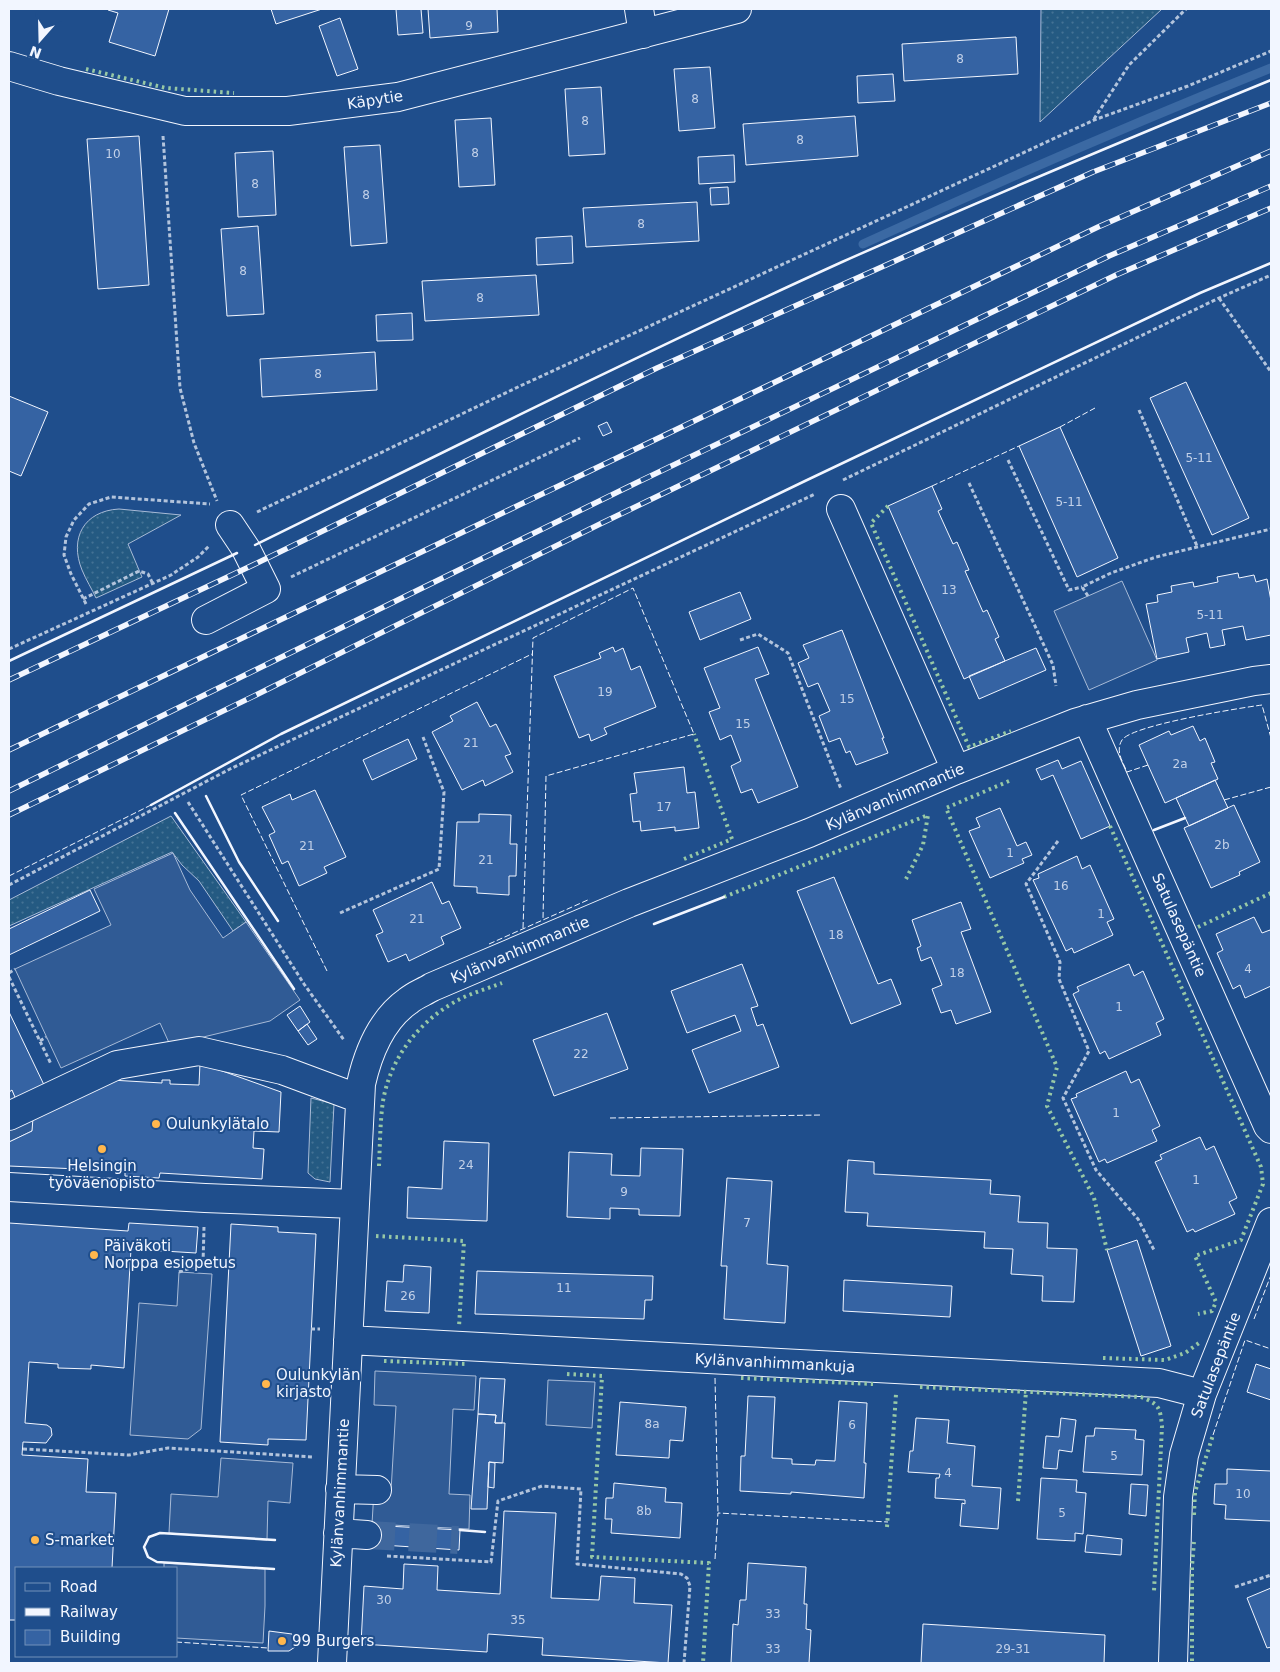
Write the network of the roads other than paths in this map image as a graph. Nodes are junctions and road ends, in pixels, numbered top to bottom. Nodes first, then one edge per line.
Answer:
1 (737, 9) edge
2 (641, 21) edge
3 (9, 66) edge
4 (832, 499) road end
5 (230, 525) road end
6 (206, 620) dead end
7 (1271, 679) edge
8 (1087, 719) junction
9 (956, 770) junction
10 (360, 1098) junction
11 (9, 1116) edge
12 (1271, 1129) edge
13 (9, 1187) edge
14 (354, 1204) junction
15 (1271, 1222) edge
16 (348, 1340) junction
17 (1202, 1394) junction
18 (340, 1489) junction
19 (376, 1490) dead end
20 (338, 1533) junction
21 (375, 1545) tunnel mouth
22 (332, 1663) edge
23 (1173, 1663) edge

1 - 2 street, Käpytie
2 - 3 street, Käpytie
4 - 9 street
5 - 6 street
7 - 8 street, Kylänvanhimmantie
8 - 9 street, Kylänvanhimmantie
8 - 12 street, Satulasepäntie
9 - 10 street, Kylänvanhimmantie
10 - 11 street
10 - 14 street, Kylänvanhimmantie
13 - 14 street
14 - 16 street, Kylänvanhimmantie
15 - 17 street, Satulasepäntie
16 - 17 street, Kylänvanhimmankuja
16 - 18 street, Kylänvanhimmantie
17 - 23 street, Satulasepäntie
18 - 19 street
18 - 20 street, Kylänvanhimmantie
20 - 21 street
20 - 22 street, Kylänvanhimmantie

